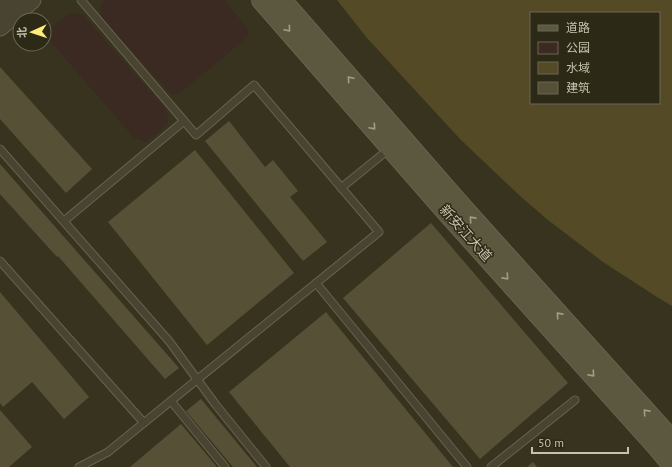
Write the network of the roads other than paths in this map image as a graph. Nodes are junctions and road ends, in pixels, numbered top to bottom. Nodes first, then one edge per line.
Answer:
1 (13, 0) edge
2 (32, 0) edge
3 (81, 0) edge
4 (262, 0) edge
5 (281, 0) edge
6 (0, 11) edge
7 (0, 27) edge
8 (184, 121) junction
9 (390, 147) junction
10 (0, 149) edge
11 (341, 188) junction
12 (64, 221) junction
13 (0, 261) edge
14 (316, 283) junction
15 (198, 379) junction
16 (574, 400) dead end
17 (171, 401) junction
18 (144, 423) junction
19 (672, 441) edge
20 (672, 464) edge
21 (79, 467) edge
22 (225, 467) edge
23 (266, 467) edge
24 (467, 467) edge
25 (491, 467) edge

1 - 6 street
2 - 7 street
3 - 8 lane
4 -> 9 main road, 新安江大道
19 -> 5 main road, 新安江大道
8 - 11 lane
8 - 12 lane
9 - 11 lane
9 -> 20 main road, 新安江大道
10 - 12 lane
11 - 14 lane
12 - 15 lane
13 - 18 lane
14 - 15 lane
14 - 24 lane
15 - 17 lane
15 - 23 lane
16 - 25 lane
17 - 18 lane
17 - 22 lane
18 - 21 lane

